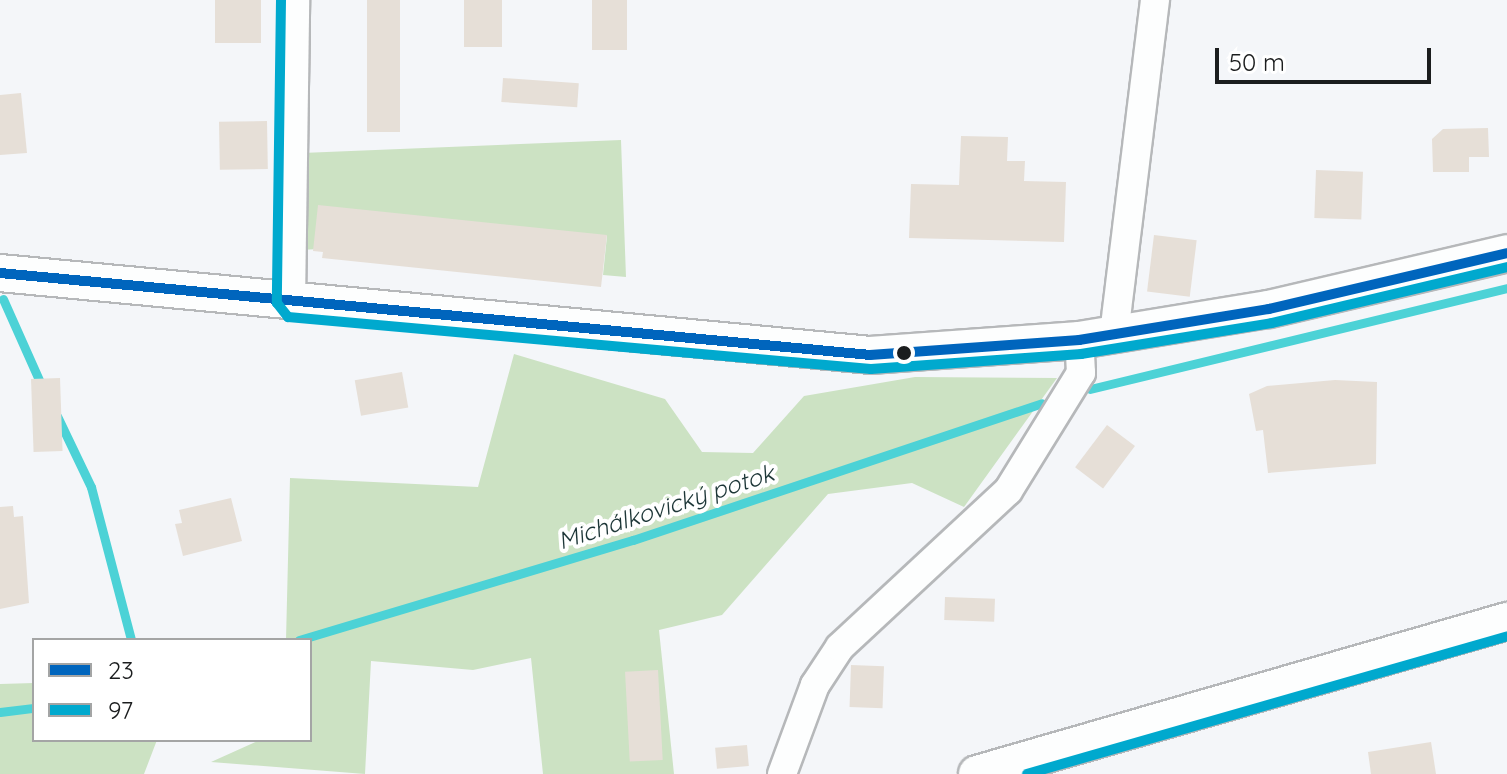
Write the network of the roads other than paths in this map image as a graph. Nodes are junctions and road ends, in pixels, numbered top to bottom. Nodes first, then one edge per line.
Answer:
1 (295, 0) edge
2 (1155, 0) edge
3 (1507, 253) edge
4 (0, 273) edge
5 (291, 303) junction
6 (1114, 334) junction
7 (1079, 340) junction
8 (1507, 621) edge
9 (782, 774) edge
10 (977, 774) edge

1 - 5 street
2 - 6 street
3 - 6 street
4 - 5 street
5 - 7 street
6 - 7 street
7 - 9 street
8 - 10 street

